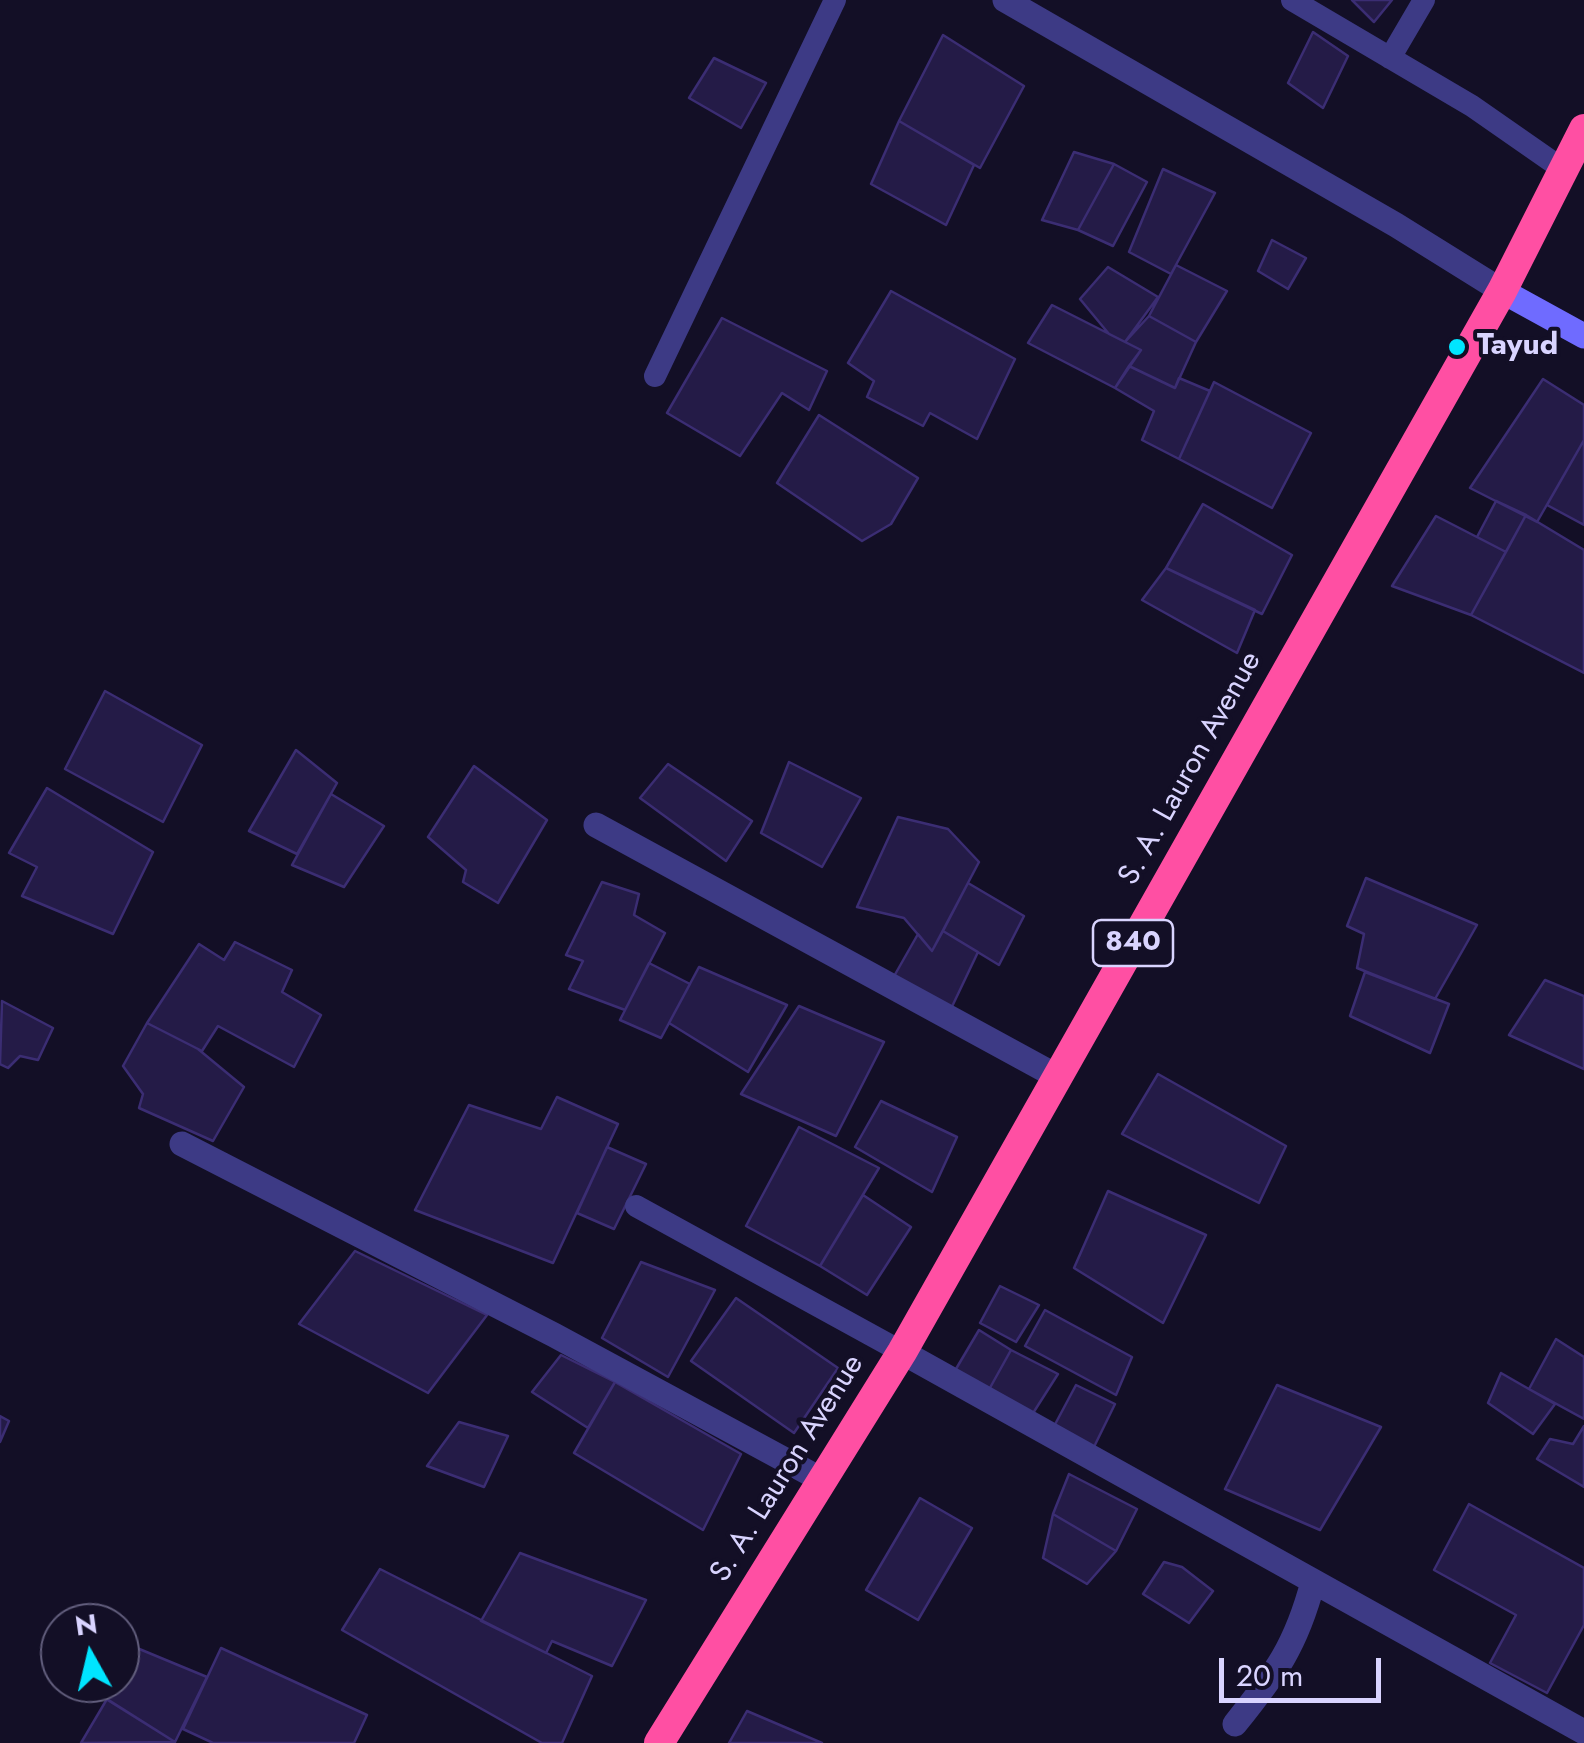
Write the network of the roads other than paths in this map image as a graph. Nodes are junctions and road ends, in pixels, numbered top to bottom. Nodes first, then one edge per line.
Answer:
1 (835, 0) edge
2 (1006, 0) edge
3 (1292, 0) edge
4 (1424, 0) edge
5 (1390, 58) junction
6 (1584, 130) edge
7 (1561, 168) junction
8 (1502, 292) junction
9 (1584, 336) edge
10 (656, 376) dead end
11 (596, 824) dead end
12 (1058, 1077) junction
13 (182, 1144) dead end
14 (636, 1206) dead end
15 (902, 1352) junction
16 (822, 1480) junction
17 (1313, 1582) junction
18 (1235, 1724) dead end
19 (1584, 1732) edge
20 (659, 1743) edge

1 - 10 lane
2 - 8 street
3 - 5 lane
4 - 5 lane
5 - 7 lane
6 - 7 highway, S. A. Lauron Avenue / 840
7 - 8 highway, S. A. Lauron Avenue / 840
8 - 9 street
8 - 12 highway, S. A. Lauron Avenue / 840
11 - 12 street
12 - 15 highway, S. A. Lauron Avenue / 840
13 - 16 street
14 - 15 lane
15 - 16 highway, S. A. Lauron Avenue / 840
15 - 17 street
16 - 20 highway, S. A. Lauron Avenue / 840
17 - 18 street
17 - 19 street

